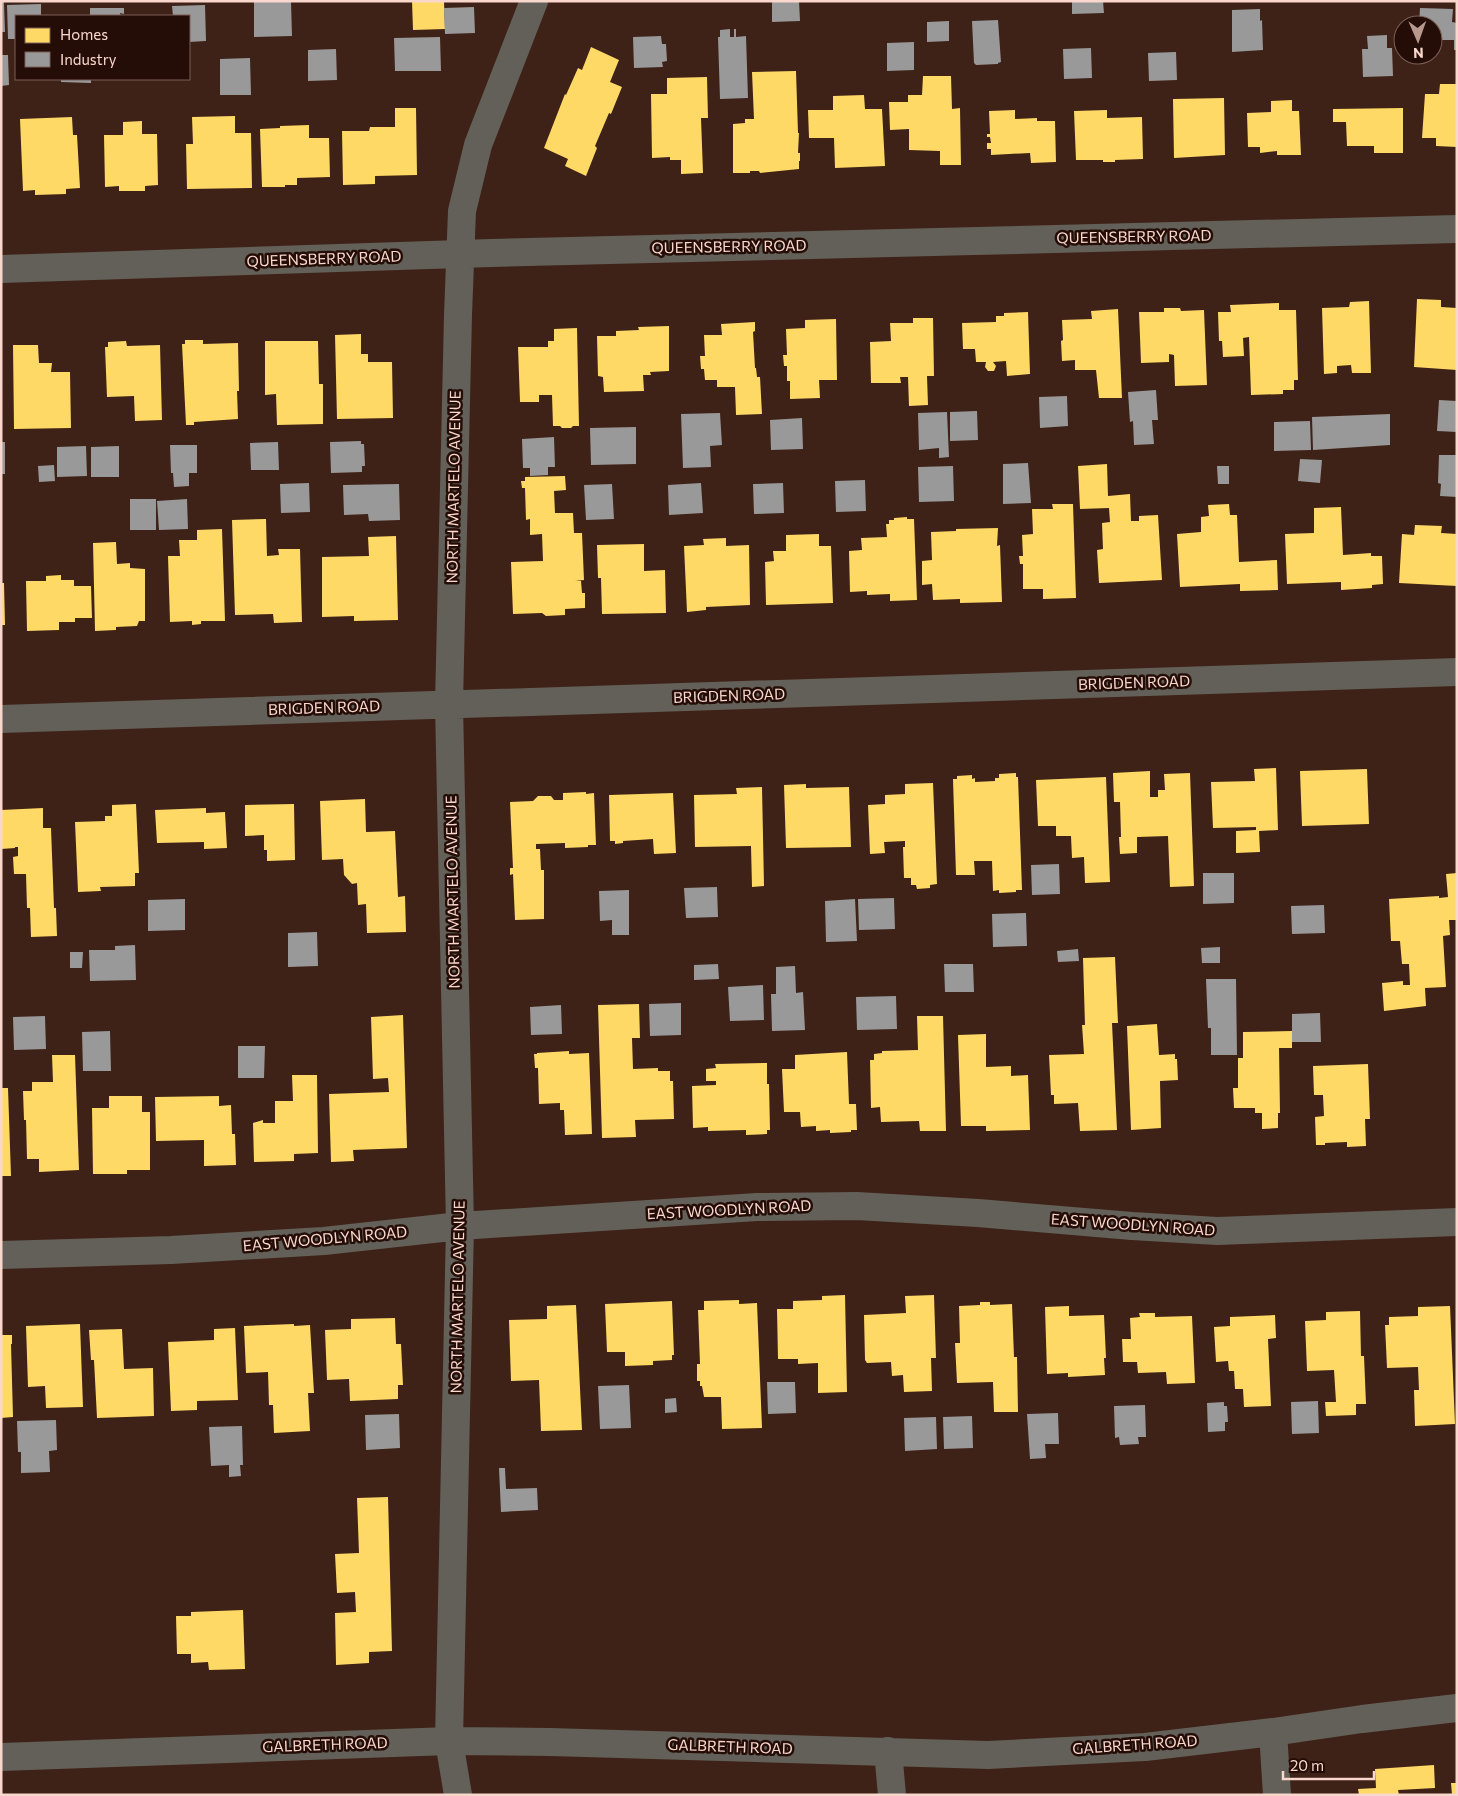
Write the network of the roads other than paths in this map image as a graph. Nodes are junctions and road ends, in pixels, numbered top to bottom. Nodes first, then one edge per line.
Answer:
1 (534, 1) edge
2 (1457, 229) edge
3 (461, 254) junction
4 (1, 269) edge
5 (1457, 672) edge
6 (449, 704) junction
7 (1, 719) edge
8 (1457, 1222) edge
9 (460, 1226) junction
10 (1, 1255) edge
11 (1457, 1708) edge
12 (1273, 1732) junction
13 (449, 1741) junction
14 (888, 1752) junction
15 (1, 1757) edge
16 (458, 1795) edge
17 (892, 1795) edge
18 (1277, 1795) edge

1 - 3 street, NORTH MARTELO AVENUE
2 - 3 street, QUEENSBERRY ROAD
3 - 4 street, QUEENSBERRY ROAD
3 - 6 street, NORTH MARTELO AVENUE
5 - 6 street, BRIGDEN ROAD
6 - 7 street, BRIGDEN ROAD
6 - 9 street, NORTH MARTELO AVENUE
8 - 9 street, EAST WOODLYN ROAD
9 - 10 street, EAST WOODLYN ROAD
9 - 13 street, NORTH MARTELO AVENUE
11 - 12 street, GALBRETH ROAD
12 - 14 street, GALBRETH ROAD
12 - 18 street
13 - 14 street, GALBRETH ROAD
13 - 15 street, GALBRETH ROAD
13 - 16 street, NORTH MARTELO AVENUE
14 - 17 street

